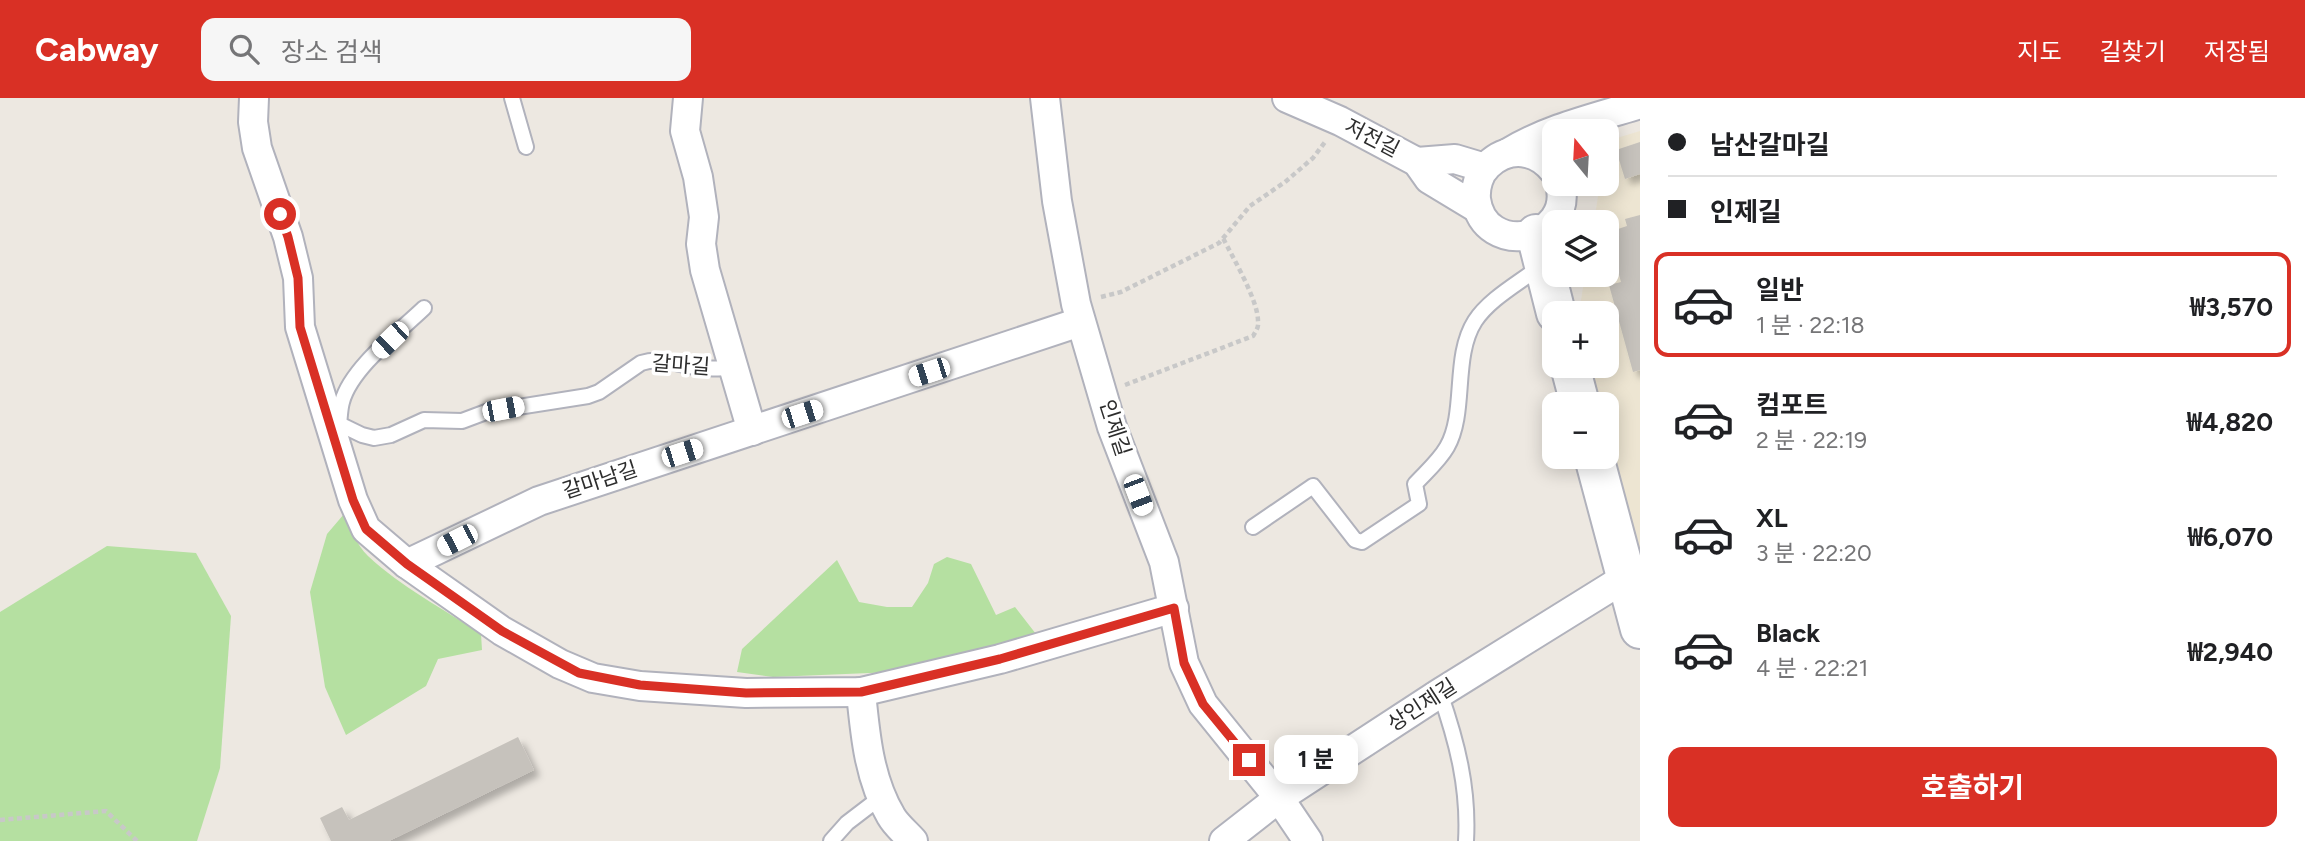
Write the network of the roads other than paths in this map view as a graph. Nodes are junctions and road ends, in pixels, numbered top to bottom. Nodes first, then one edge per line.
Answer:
1 (254, 98) edge
2 (512, 98) edge
3 (688, 98) edge
4 (1045, 98) edge
5 (1287, 98) edge
6 (1640, 103) edge
7 (1601, 119) edge
8 (1542, 134) edge
9 (526, 147) dead end
10 (1508, 153) junction
11 (1542, 160) edge
12 (1417, 162) junction
13 (1485, 167) junction
14 (1561, 196) edge
15 (1478, 208) junction
16 (1540, 249) junction
17 (1553, 301) edge
18 (424, 308) dead end
19 (1078, 313) junction
20 (735, 368) junction
21 (333, 421) junction
22 (752, 431) junction
23 (1597, 469) edge
24 (1253, 527) dead end
25 (407, 564) junction
26 (1625, 578) junction
27 (1174, 608) junction
28 (1640, 629) edge
29 (861, 692) junction
30 (1440, 693) junction
31 (881, 797) junction
32 (1279, 798) junction
33 (1235, 837) edge
34 (831, 841) edge
35 (913, 841) edge
36 (1308, 841) edge
37 (1466, 841) edge

1 - 21 street
2 - 9 lane
3 - 20 street, 갈마길
4 - 19 street, 인제길
5 - 12 street, 저전길
6 - 7 street
8 - 10 street
10 - 11 street
10 - 13 street
12 - 13 street, 저전길
12 - 15 street, 저전길
13 - 15 street
14 - 16 street
15 - 16 street, 저전길
16 - 17 street
16 - 24 lane
18 - 21 lane
19 - 22 street, 갈마남길
19 - 27 street, 인제길
20 - 21 lane, 갈마길
20 - 22 street
21 - 25 street
22 - 25 street, 갈마남길
23 - 26 street
25 - 29 street
26 - 28 street
26 - 30 street, 상인제길
27 - 29 street
27 - 32 street, 인제길
29 - 31 street
30 - 32 street, 상인제길
30 - 37 lane
31 - 34 lane
31 - 35 street
32 - 33 street, 상인제길
32 - 36 street, 인제길

